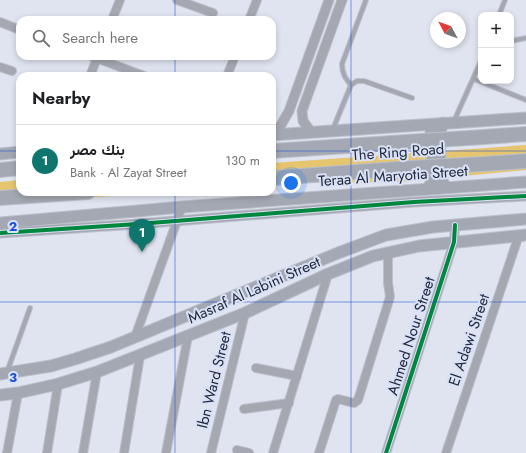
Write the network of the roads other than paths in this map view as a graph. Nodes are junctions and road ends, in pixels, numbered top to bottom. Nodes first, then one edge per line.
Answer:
1 (120, 0) edge
2 (177, 0) edge
3 (257, 0) edge
4 (329, 0) edge
5 (342, 0) edge
6 (366, 0) edge
7 (505, 0) edge
8 (500, 12) edge
9 (213, 13) dead end
10 (114, 16) edge
11 (251, 16) edge
12 (0, 22) edge
13 (16, 28) edge
14 (526, 38) edge
15 (514, 40) edge
16 (94, 60) edge
17 (103, 60) edge
18 (233, 60) edge
19 (0, 67) edge
20 (478, 69) edge
21 (12, 71) dead end
22 (91, 72) edge
23 (134, 72) edge
24 (229, 72) edge
25 (300, 78) junction
26 (474, 79) junction
27 (312, 81) junction
28 (350, 86) junction
29 (412, 98) dead end
30 (526, 100) edge
31 (526, 118) edge
32 (448, 123) junction
33 (427, 125) junction
34 (276, 131) edge
35 (332, 131) junction
36 (312, 132) junction
37 (526, 134) edge
38 (276, 135) edge
39 (276, 150) edge
40 (16, 152) edge
41 (0, 154) edge
42 (526, 161) edge
43 (16, 168) edge
44 (0, 170) edge
45 (276, 178) edge
46 (526, 182) edge
47 (446, 187) junction
48 (428, 189) junction
49 (29, 196) edge
50 (526, 196) edge
51 (0, 198) edge
52 (182, 207) junction
53 (526, 219) edge
54 (177, 220) junction
55 (0, 223) edge
56 (455, 225) junction
57 (0, 233) edge
58 (523, 235) edge
59 (454, 242) junction
60 (388, 252) junction
61 (328, 274) junction
62 (30, 308) dead end
63 (245, 313) junction
64 (135, 336) junction
65 (188, 336) junction
66 (140, 356) junction
67 (256, 368) dead end
68 (97, 372) junction
69 (3, 373) edge
70 (297, 376) junction
71 (58, 384) junction
72 (18, 393) junction
73 (0, 395) edge
74 (289, 403) junction
75 (244, 409) dead end
76 (237, 450) dead end
77 (7, 453) edge
78 (47, 453) edge
79 (83, 453) edge
80 (124, 453) edge
81 (166, 453) edge
82 (211, 453) edge
83 (249, 453) edge
84 (274, 453) edge
85 (319, 453) edge
86 (386, 453) edge
87 (446, 453) edge

1 - 10 street
2 - 9 street
3 - 11 street
4 - 25 street
5 - 27 street
6 - 28 lane
7 - 8 lane
12 - 13 street
14 - 15 lane
16 - 22 street
17 - 23 street
18 - 24 street
19 - 21 street
20 - 26 lane
25 - 27 street
25 - 34 street
26 - 30 lane
26 - 32 lane
27 - 36 street
28 - 29 lane
28 - 35 lane
31 - 32 main road
32 - 33 main road
32 - 47 main road, bridge
33 - 35 main road
33 - 48 main road, bridge
35 - 36 main road
36 - 38 main road
37 - 39 highway, The Ring Road, bridge
40 - 41 main road
42 - 45 highway, The Ring Road, bridge
43 - 44 highway
46 - 47 main road, Teraa Al Maryotia Street
47 - 48 main road, Teraa Al Maryotia Street
48 - 52 main road, Teraa Al Maryotia Street
49 - 51 highway
50 - 54 street
52 - 54 street
52 - 55 main road, Teraa Al Maryotia Street
53 - 56 main road, Masraf Al Labini Street
54 - 57 street
54 - 64 street
56 - 59 street, Ahmed Nour Street
56 - 64 main road, Masraf Al Labini Street
58 - 59 main road, Masraf Al Labini Street
58 - 87 street, El Adawi Street
59 - 60 main road, Masraf Al Labini Street
59 - 86 street, Ahmed Nour Street
60 - 61 main road, Masraf Al Labini Street
60 - 85 street
61 - 63 main road, Masraf Al Labini Street
61 - 70 street
62 - 69 lane
63 - 65 main road, Masraf Al Labini Street
63 - 82 street, Ibn Ward Street
64 - 69 main road, Masraf Al Labini Street
65 - 66 main road, Masraf Al Labini Street
65 - 81 street
66 - 68 main road, Masraf Al Labini Street
66 - 80 street
67 - 70 street
68 - 71 main road, Masraf Al Labini Street
68 - 79 street
70 - 74 street
71 - 72 main road, Masraf Al Labini Street
71 - 78 street
72 - 73 main road, Masraf Al Labini Street
72 - 77 street
74 - 75 street
74 - 84 street
76 - 83 street

